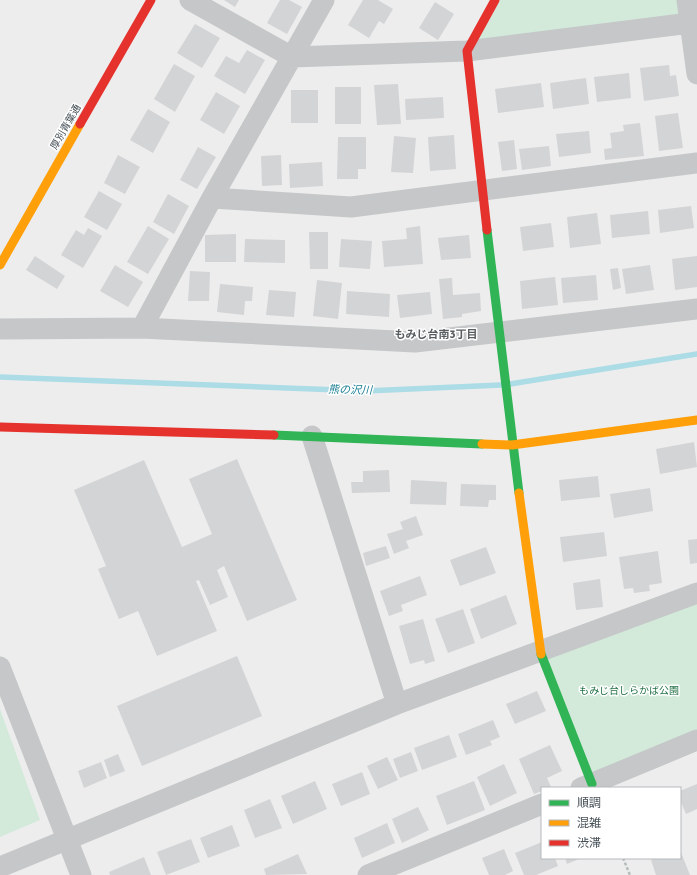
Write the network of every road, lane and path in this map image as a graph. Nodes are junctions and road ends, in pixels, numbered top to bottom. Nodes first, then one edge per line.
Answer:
1 (151, 0) edge
2 (190, 0) edge
3 (324, 0) edge
4 (495, 0) edge
5 (687, 0) edge
6 (690, 23) junction
7 (466, 51) junction
8 (292, 57) junction
9 (697, 74) edge
10 (697, 163) edge
11 (481, 192) junction
12 (212, 198) junction
13 (0, 265) edge
14 (697, 309) edge
15 (142, 328) junction
16 (0, 329) edge
17 (498, 333) junction
18 (697, 420) edge
19 (0, 427) edge
20 (312, 436) junction
21 (512, 445) junction
22 (697, 593) edge
23 (539, 650) junction
24 (0, 667) edge
25 (397, 704) junction
26 (697, 740) edge
27 (587, 786) edge
28 (541, 804) edge
29 (67, 840) junction
30 (623, 859) edge
31 (0, 867) edge
32 (81, 875) edge
33 (368, 875) edge
34 (630, 875) edge

1 - 13 street, 厚別青葉通
2 - 8 street
3 - 8 street
4 - 7 street
5 - 6 street
6 - 7 street
6 - 9 street
7 - 8 street
7 - 11 street
8 - 12 street
10 - 11 street
11 - 12 street
11 - 17 street
12 - 15 street
14 - 17 street
15 - 16 street
15 - 17 street
17 - 21 street
18 - 21 street
19 - 20 street
20 - 21 street
20 - 25 street
21 - 23 street
22 - 23 street
23 - 25 street
23 - 27 street
24 - 29 street
25 - 29 street
26 - 27 street
28 - 33 street
29 - 31 street
29 - 32 street
30 - 34 path

